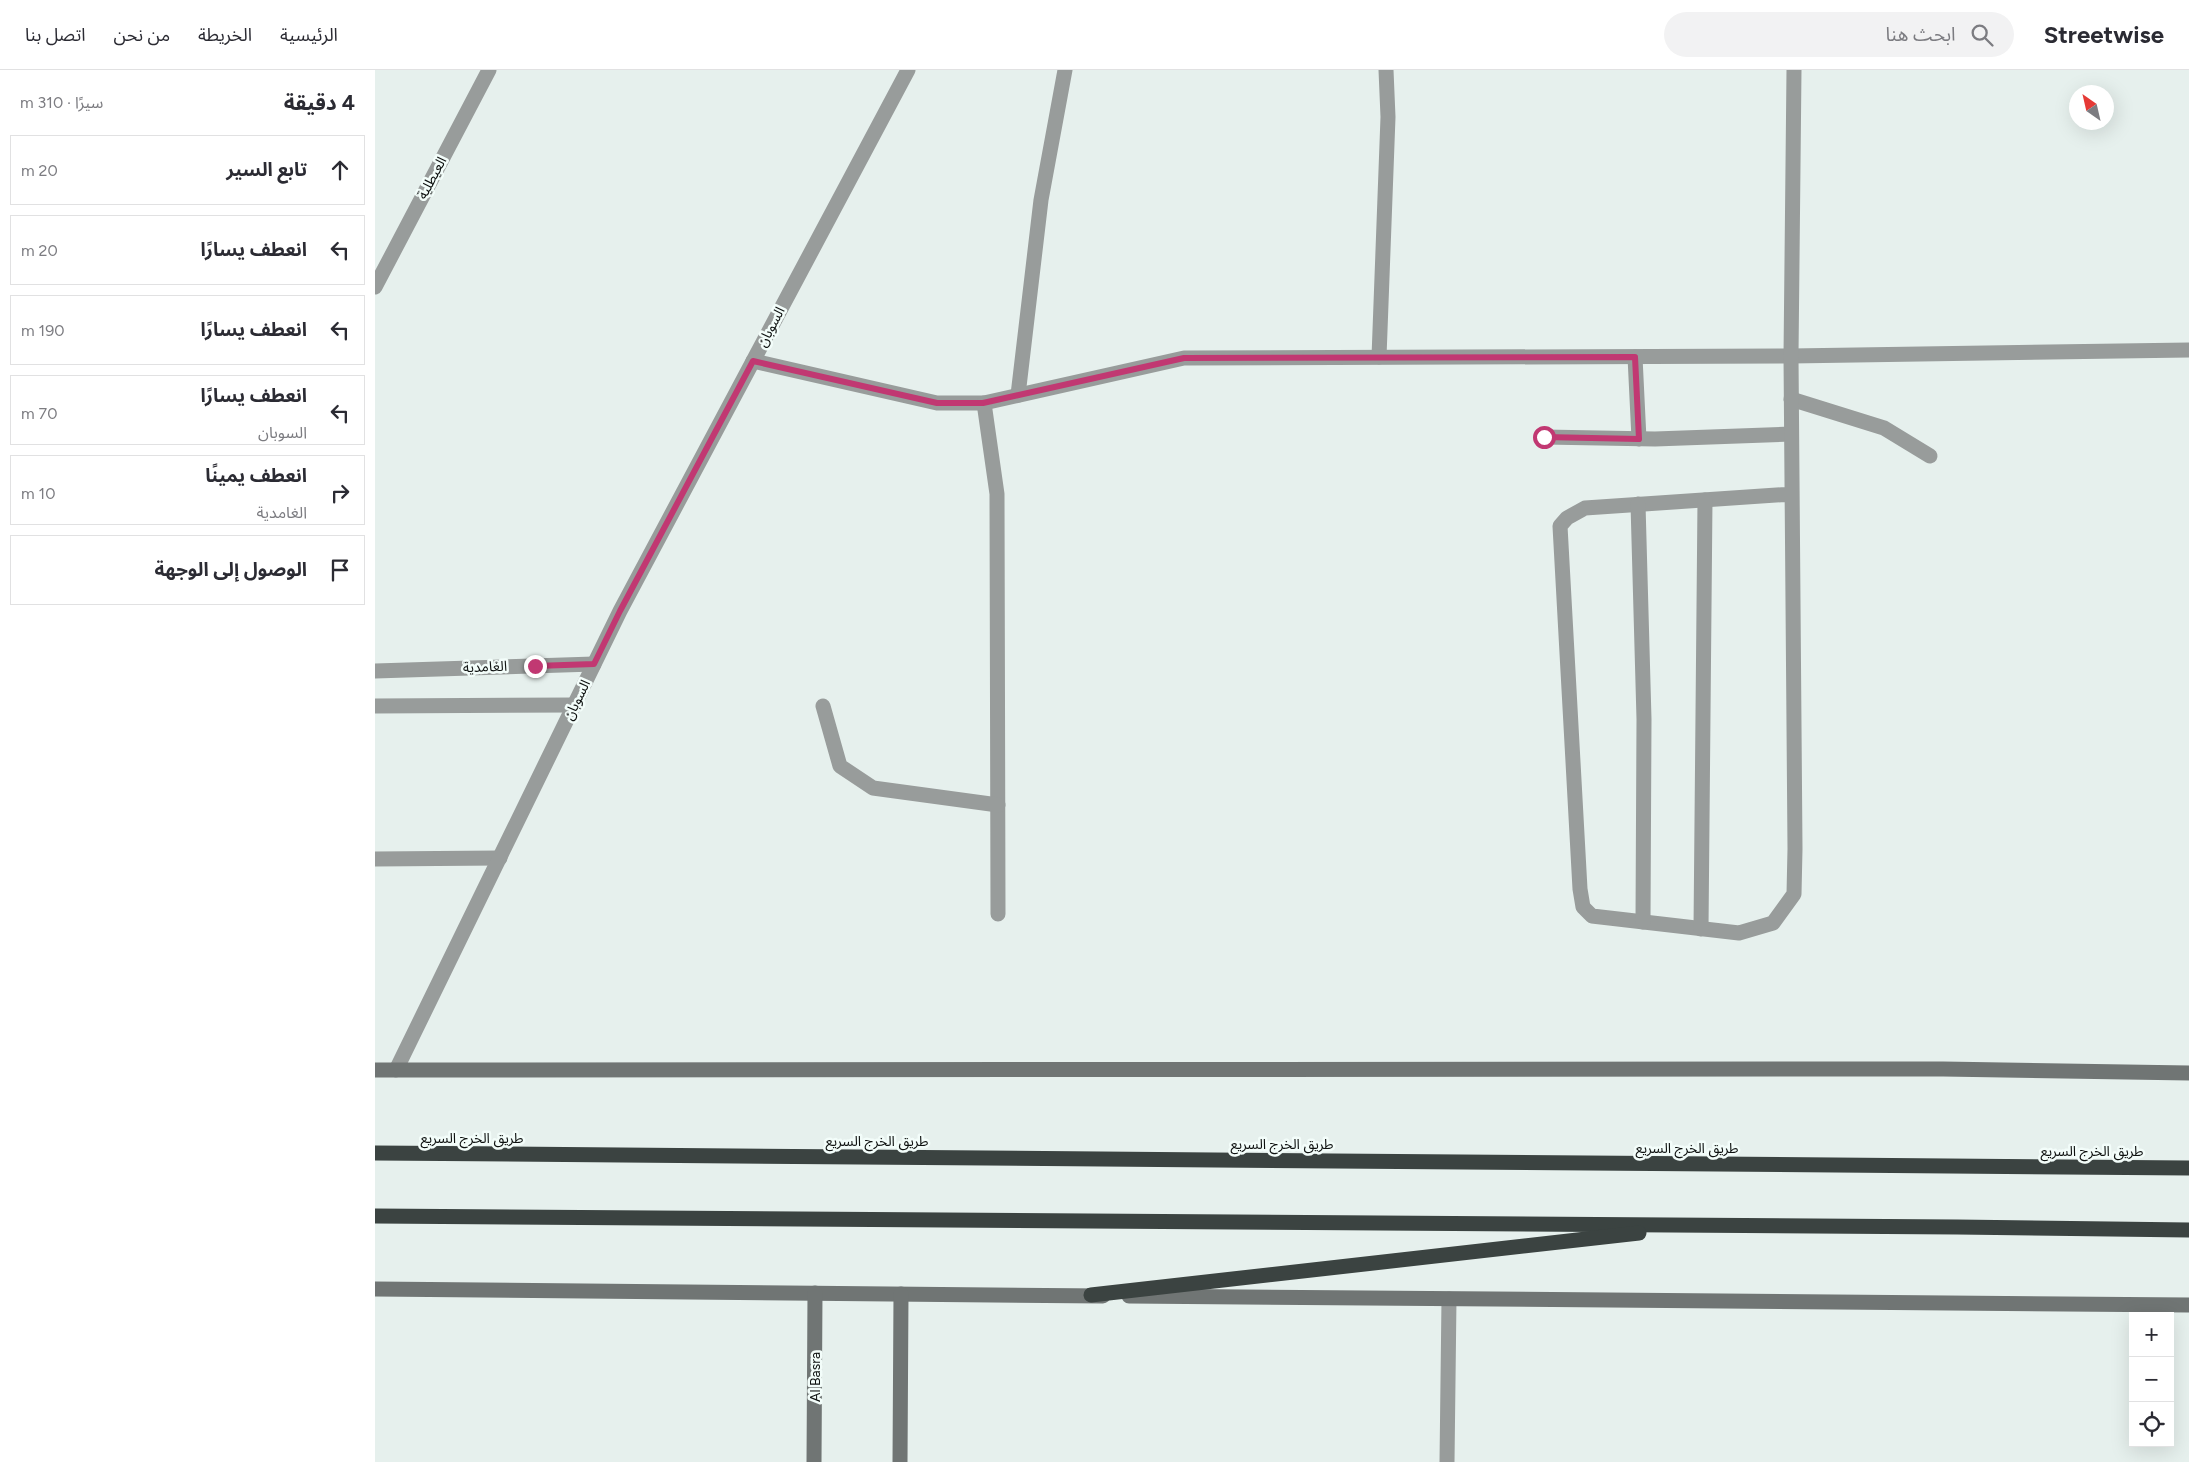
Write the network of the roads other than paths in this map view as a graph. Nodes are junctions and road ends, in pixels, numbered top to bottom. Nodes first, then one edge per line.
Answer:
1 (489, 70) edge
2 (908, 70) edge
3 (1065, 70) edge
4 (1386, 70) edge
5 (1794, 70) edge
6 (375, 287) edge
7 (2189, 350) edge
8 (1791, 356) junction
9 (1379, 357) junction
10 (1635, 357) junction
11 (753, 361) junction
12 (1018, 395) junction
13 (1791, 400) junction
14 (983, 403) junction
15 (1791, 434) junction
16 (1544, 437) dead end
17 (1639, 439) junction
18 (1930, 456) dead end
19 (1792, 494) junction
20 (1705, 500) junction
21 (1638, 504) junction
22 (594, 664) junction
23 (375, 671) edge
24 (575, 705) junction
25 (375, 706) edge
26 (823, 706) dead end
27 (998, 805) junction
28 (500, 858) junction
29 (375, 859) edge
30 (998, 914) dead end
31 (1643, 922) junction
32 (1701, 929) junction
33 (375, 1070) edge
34 (396, 1070) junction
35 (2189, 1073) edge
36 (375, 1153) edge
37 (2189, 1168) edge
38 (375, 1216) edge
39 (1705, 1225) junction
40 (2189, 1230) edge
41 (375, 1289) edge
42 (815, 1293) junction
43 (901, 1294) junction
44 (1091, 1296) junction
45 (1449, 1298) junction
46 (2189, 1305) edge
47 (814, 1462) edge
48 (900, 1462) edge
49 (1447, 1462) edge

1 - 6 street, العيطلية
2 - 11 street, السوبان
3 - 12 street
4 - 9 street
5 - 8 street
7 - 8 street
8 - 10 street
8 - 13 street
9 - 10 street
9 - 12 street
10 - 17 street
11 - 14 street
11 - 22 street, السوبان
12 - 14 street
13 - 15 street
13 - 18 street
14 - 27 street
15 - 17 street
15 - 19 street
16 - 17 street
19 - 20 street
19 - 32 street
20 - 21 street
20 - 32 street
21 - 31 street
21 - 31 street
22 - 23 street, الغامدية
22 - 24 street, السوبان
24 - 25 street
24 - 28 street, السوبان
26 - 27 street
27 - 30 street
28 - 29 street
28 - 34 street, السوبان
31 - 32 street
33 - 34 street
34 - 35 street
36 - 37 highway, طريق الخرج السريع
38 - 39 highway
39 - 40 highway
39 - 44 highway
41 - 42 street
42 - 43 street
42 - 47 street, Al Basra
43 - 44 street
43 - 48 street
44 - 45 street
45 - 46 street
45 - 49 street

